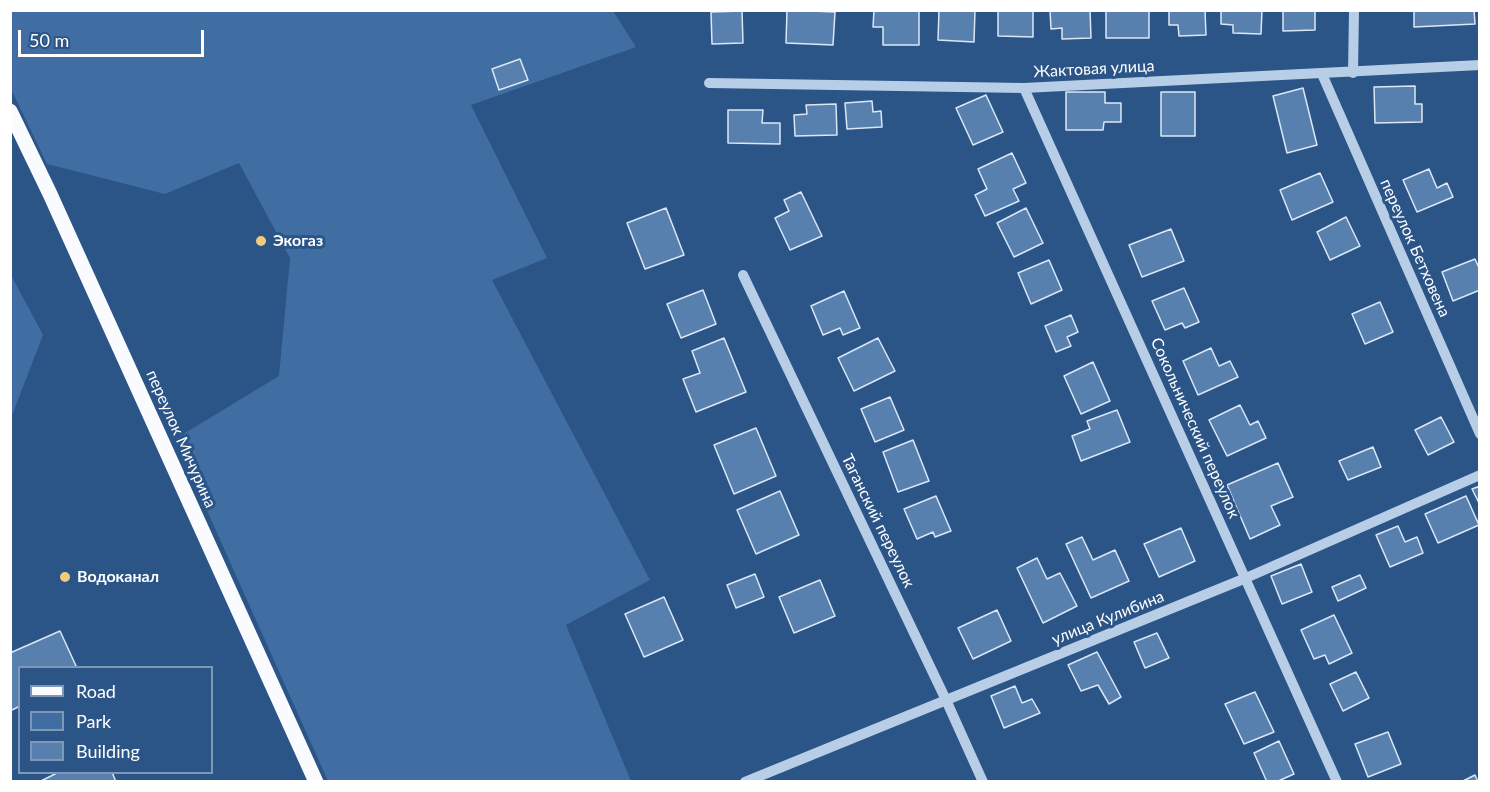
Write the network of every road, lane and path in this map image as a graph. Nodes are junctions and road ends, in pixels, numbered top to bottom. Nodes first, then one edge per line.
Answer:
1 (1353, 10) edge
2 (1479, 65) edge
3 (1353, 73) junction
4 (1322, 74) junction
5 (709, 83) dead end
6 (1024, 88) junction
7 (10, 111) edge
8 (743, 275) dead end
9 (1479, 434) edge
10 (1479, 476) edge
11 (1246, 578) junction
12 (946, 700) junction
13 (316, 782) edge
14 (745, 782) edge
15 (983, 782) edge
16 (1337, 782) edge

1 - 3 street
2 - 3 street, Жактовая улица
3 - 4 street, Жактовая улица
4 - 6 street, Жактовая улица
4 - 9 street, переулок Бетховена
5 - 6 street, Жактовая улица
6 - 11 street, Сокольнический переулок
7 - 13 main road, переулок Мичурина
8 - 12 street, Таганский переулок
10 - 11 street, улица Кулибина
11 - 12 street, улица Кулибина
11 - 16 street, Сокольнический переулок
12 - 14 street, улица Кулибина
12 - 15 street, Таганский переулок

